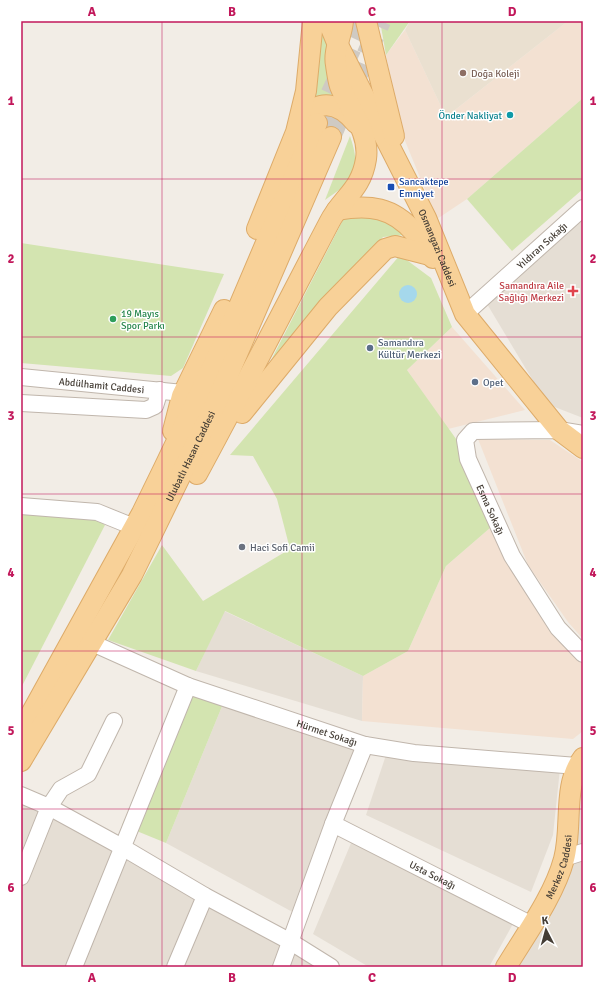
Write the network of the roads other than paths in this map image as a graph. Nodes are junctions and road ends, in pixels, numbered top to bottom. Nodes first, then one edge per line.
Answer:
1 (313, 21) edge
2 (328, 21) edge
3 (343, 21) edge
4 (366, 22) edge
5 (338, 45) junction
6 (307, 125) junction
7 (361, 129) junction
8 (331, 137) tunnel mouth
9 (583, 208) edge
10 (337, 210) junction
11 (426, 218) junction
12 (430, 254) junction
13 (449, 274) junction
14 (465, 314) junction
15 (21, 377) edge
16 (160, 390) junction
17 (183, 393) junction
18 (21, 403) edge
19 (559, 430) junction
20 (583, 434) edge
21 (583, 448) edge
22 (163, 470) junction
23 (197, 474) junction
24 (21, 506) edge
25 (134, 527) junction
26 (132, 575) junction
27 (90, 642) junction
28 (583, 654) edge
29 (188, 686) junction
30 (114, 721) dead end
31 (21, 732) edge
32 (365, 746) junction
33 (21, 762) edge
34 (580, 762) edge
35 (21, 795) edge
36 (49, 807) junction
37 (333, 824) junction
38 (122, 847) junction
39 (583, 852) edge
40 (564, 858) junction
41 (21, 877) edge
42 (205, 896) junction
43 (532, 925) junction
44 (291, 942) junction
45 (74, 967) edge
46 (175, 967) edge
47 (281, 967) edge
48 (331, 967) edge
49 (506, 967) edge

1 - 6 main road
2 - 5 main road, Osmangazi Caddesi
3 - 5 main road
4 - 11 main road
5 - 7 main road
5 - 11 main road, Osmangazi Caddesi
6 - 7 main road
6 - 17 main road
6 - 22 main road, Ulubatlı Hasan Caddesi
7 - 10 main road
8 - 26 main road, Ulubatlı Hasan Caddesi
9 - 14 street, Yıldıran Sokağı
10 - 12 main road
10 - 23 main road
11 - 13 main road, Osmangazi Caddesi
12 - 13 main road
12 - 23 main road
13 - 14 main road, Osmangazi Caddesi
14 - 19 main road, Osmangazi Caddesi
15 - 16 street, Abdülhamit Caddesi
16 - 17 street, Abdülhamit Caddesi
16 - 18 street
17 - 22 main road
19 - 20 street
19 - 21 main road, Osmangazi Caddesi
19 - 28 street, Esma Sokağı
22 - 25 main road, Ulubatlı Hasan Caddesi
23 - 26 main road
24 - 25 street
25 - 31 main road, Ulubatlı Hasan Caddesi
26 - 27 main road, Ulubatlı Hasan Caddesi
27 - 29 street, Hürmet Sokağı
27 - 33 main road, Ulubatlı Hasan Caddesi
29 - 32 street, Hürmet Sokağı
29 - 38 street
30 - 36 street
32 - 34 street, Hürmet Sokağı
32 - 37 street
34 - 40 main road, Merkez Caddesi
35 - 36 street
36 - 38 street
36 - 41 street
37 - 43 street, Usta Sokağı
37 - 44 street
38 - 42 street
38 - 45 street
39 - 40 street
40 - 43 main road, Merkez Caddesi
42 - 44 street
42 - 46 street
43 - 49 main road, Merkez Caddesi
44 - 47 street
44 - 48 street

